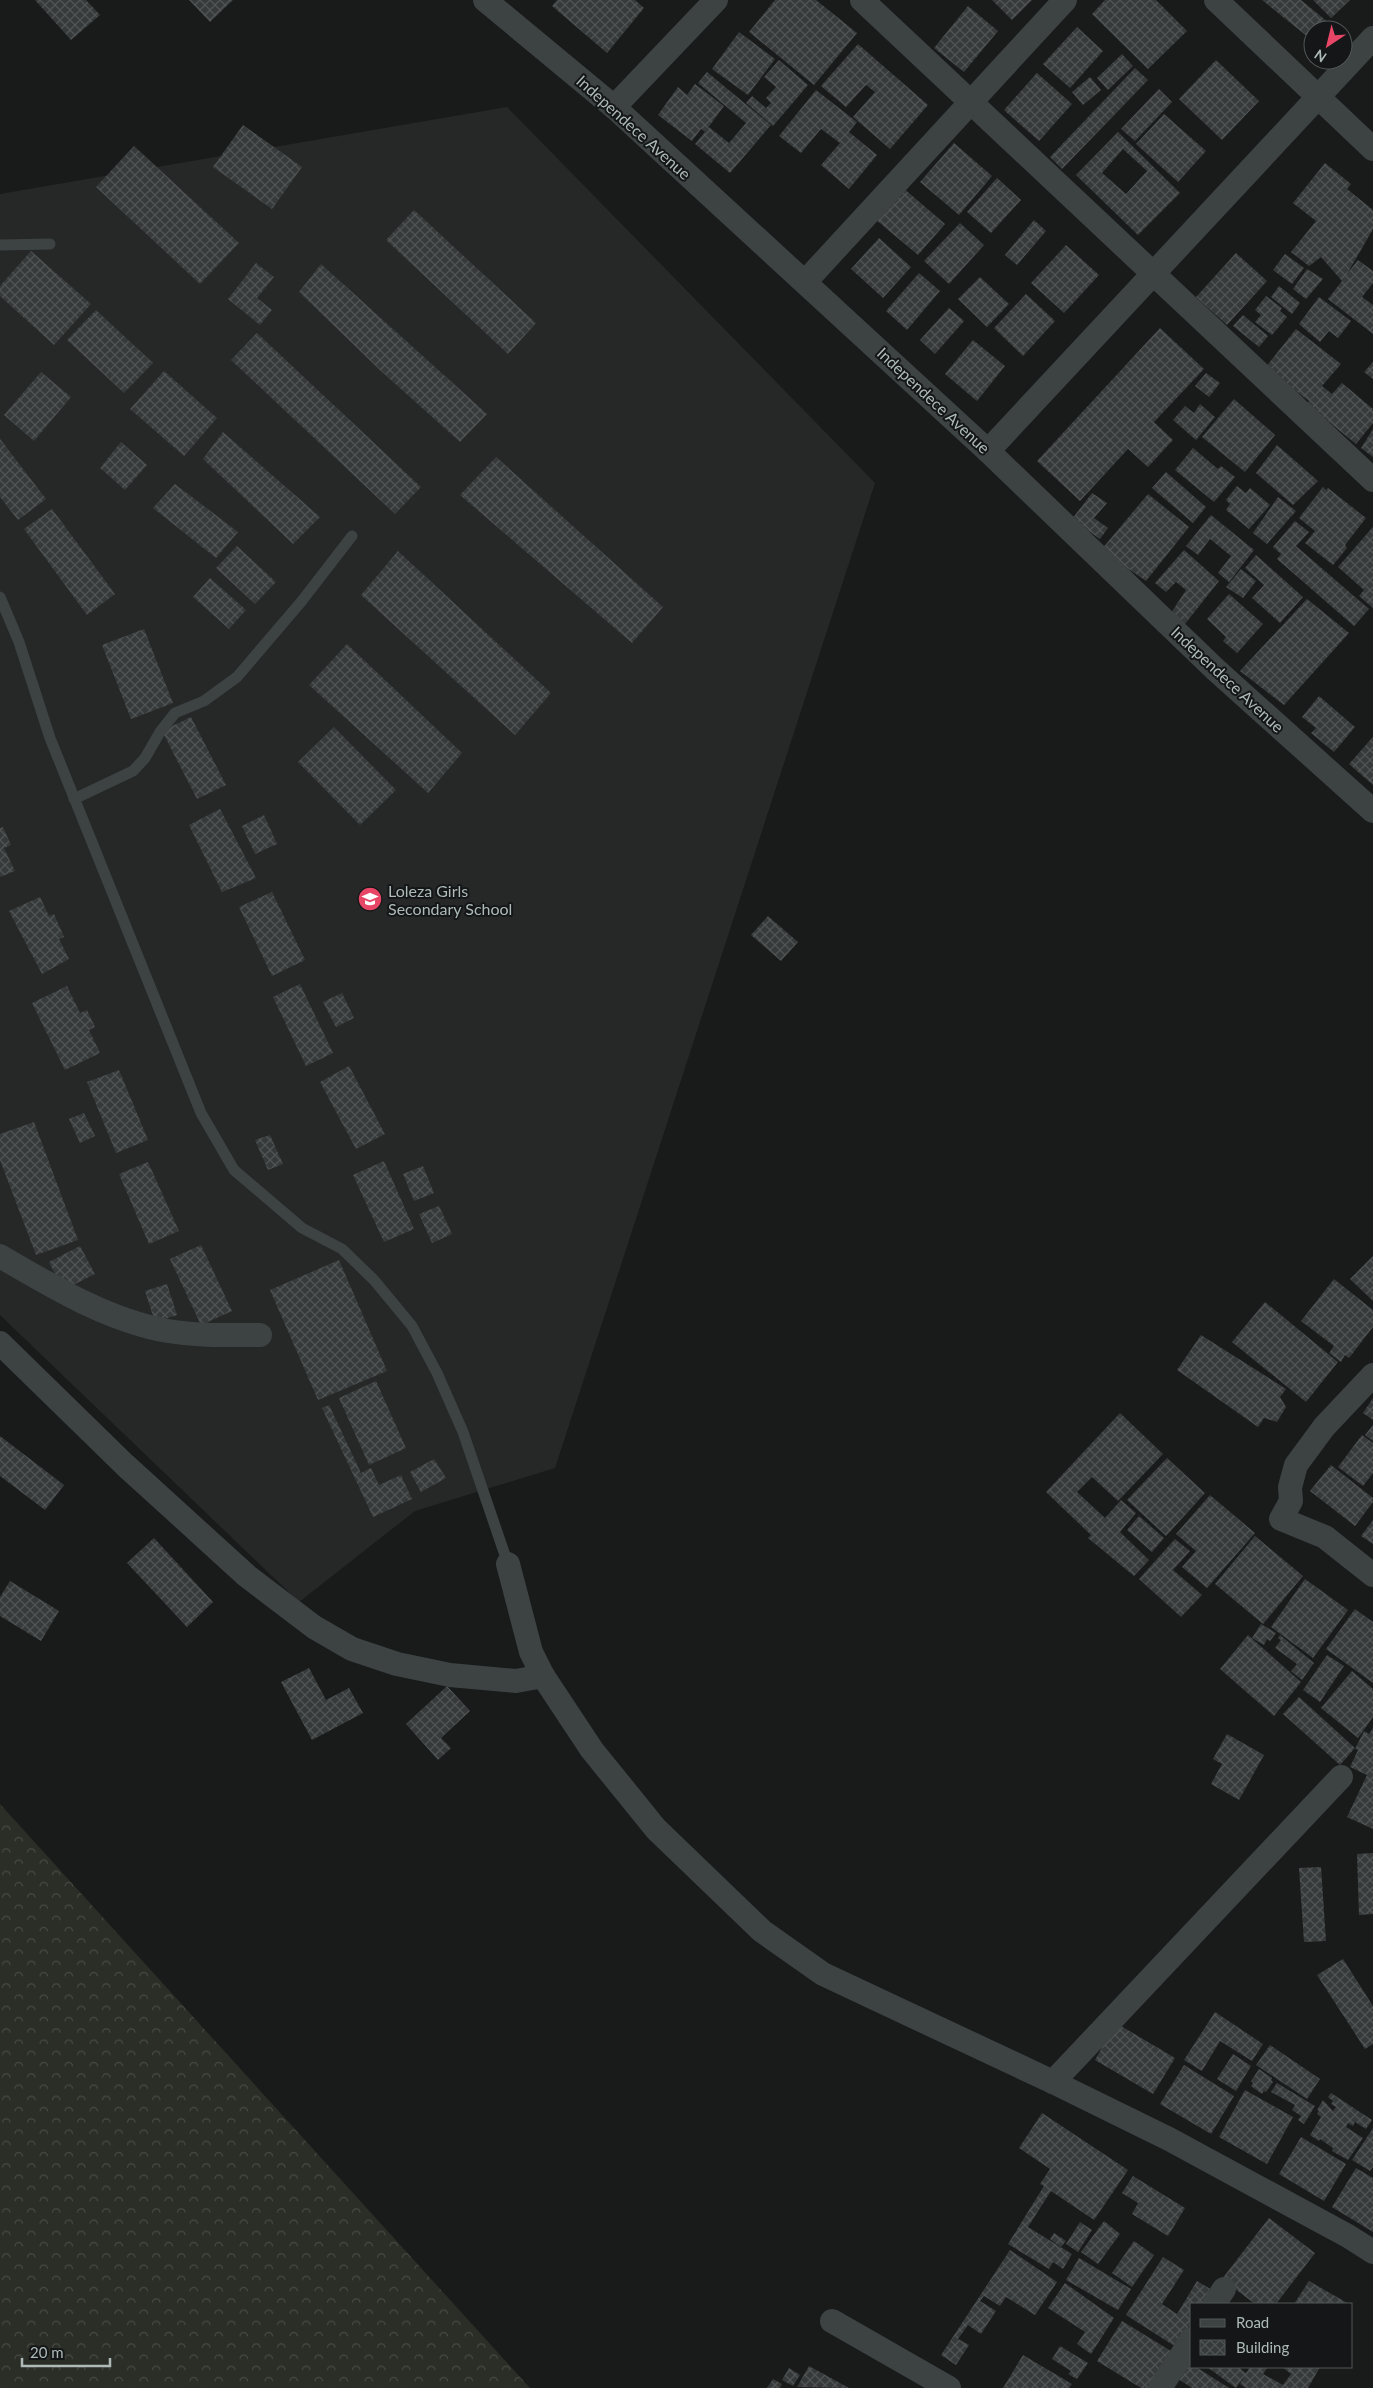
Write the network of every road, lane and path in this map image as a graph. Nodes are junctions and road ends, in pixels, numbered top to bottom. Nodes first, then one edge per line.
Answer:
1 (484, 0) edge
2 (716, 0) edge
3 (862, 0) edge
4 (1065, 0) edge
5 (1216, 0) edge
6 (1373, 38) edge
7 (1318, 97) junction
8 (971, 102) junction
9 (614, 107) junction
10 (1373, 149) edge
11 (50, 244) dead end
12 (0, 245) edge
13 (1153, 274) junction
14 (805, 282) junction
15 (988, 451) junction
16 (1373, 480) edge
17 (352, 536) dead end
18 (0, 597) edge
19 (74, 799) junction
20 (1373, 811) edge
21 (0, 1256) edge
22 (260, 1336) dead end
23 (0, 1343) edge
24 (1373, 1374) edge
25 (508, 1564) joint
26 (1373, 1575) edge
27 (543, 1676) junction
28 (1341, 1777) dead end
29 (1053, 2082) junction
30 (1373, 2252) edge
31 (832, 2322) dead end
32 (1190, 2342) edge
33 (949, 2388) edge
34 (1160, 2388) edge

1 - 9 street, Independece Avenue
2 - 9 street
3 - 8 street
4 - 8 street
5 - 7 street
6 - 7 street
7 - 10 street
7 - 13 street
8 - 13 street
8 - 14 street
9 - 14 street, Independece Avenue
11 - 12 lane
13 - 15 street
13 - 16 street
14 - 15 street, Independece Avenue
15 - 20 street, Independece Avenue
17 - 19 lane
18 - 19 lane
19 - 25 lane
21 - 22 street
23 - 27 street
24 - 26 street
25 - 27 street
27 - 29 street
28 - 29 street
29 - 30 street
31 - 33 street
32 - 34 street

